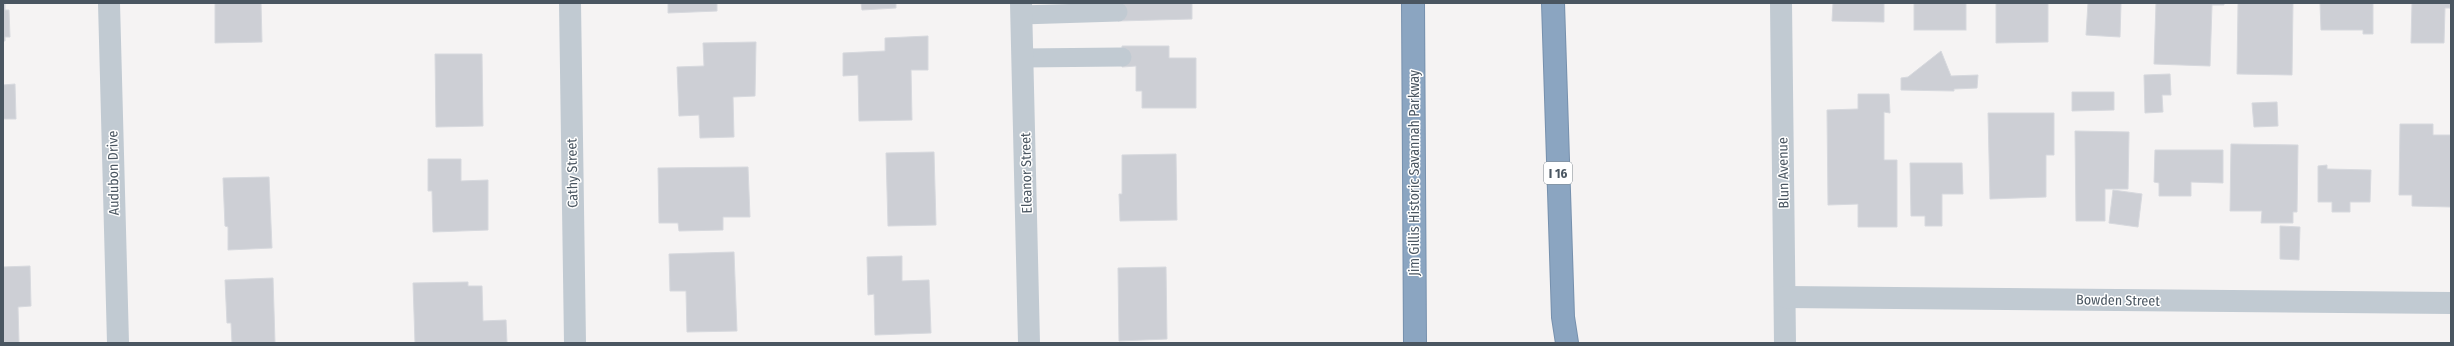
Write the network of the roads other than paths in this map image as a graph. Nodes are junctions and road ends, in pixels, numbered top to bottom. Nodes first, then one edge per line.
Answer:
1 (109, 3) edge
2 (570, 3) edge
3 (1413, 3) edge
4 (1553, 3) edge
5 (1781, 3) edge
6 (1021, 9) edge
7 (1118, 12) dead end
8 (1122, 56) dead end
9 (1023, 58) junction
10 (1785, 297) junction
11 (2451, 303) edge
12 (118, 343) edge
13 (575, 343) edge
14 (1030, 343) edge
15 (1415, 343) edge
16 (1567, 343) edge
17 (1785, 343) edge

1 - 12 street, Audubon Drive
2 - 13 street, Cathy Street
3 - 15 highway, Jim Gillis Historic Savannah Parkway
4 - 16 highway, I 16
5 - 10 street, Blun Avenue
6 - 7 lane
6 - 9 street, Eleanor Street
8 - 9 lane
9 - 14 street, Eleanor Street
10 - 11 street, Bowden Street
10 - 17 street, Blun Avenue

